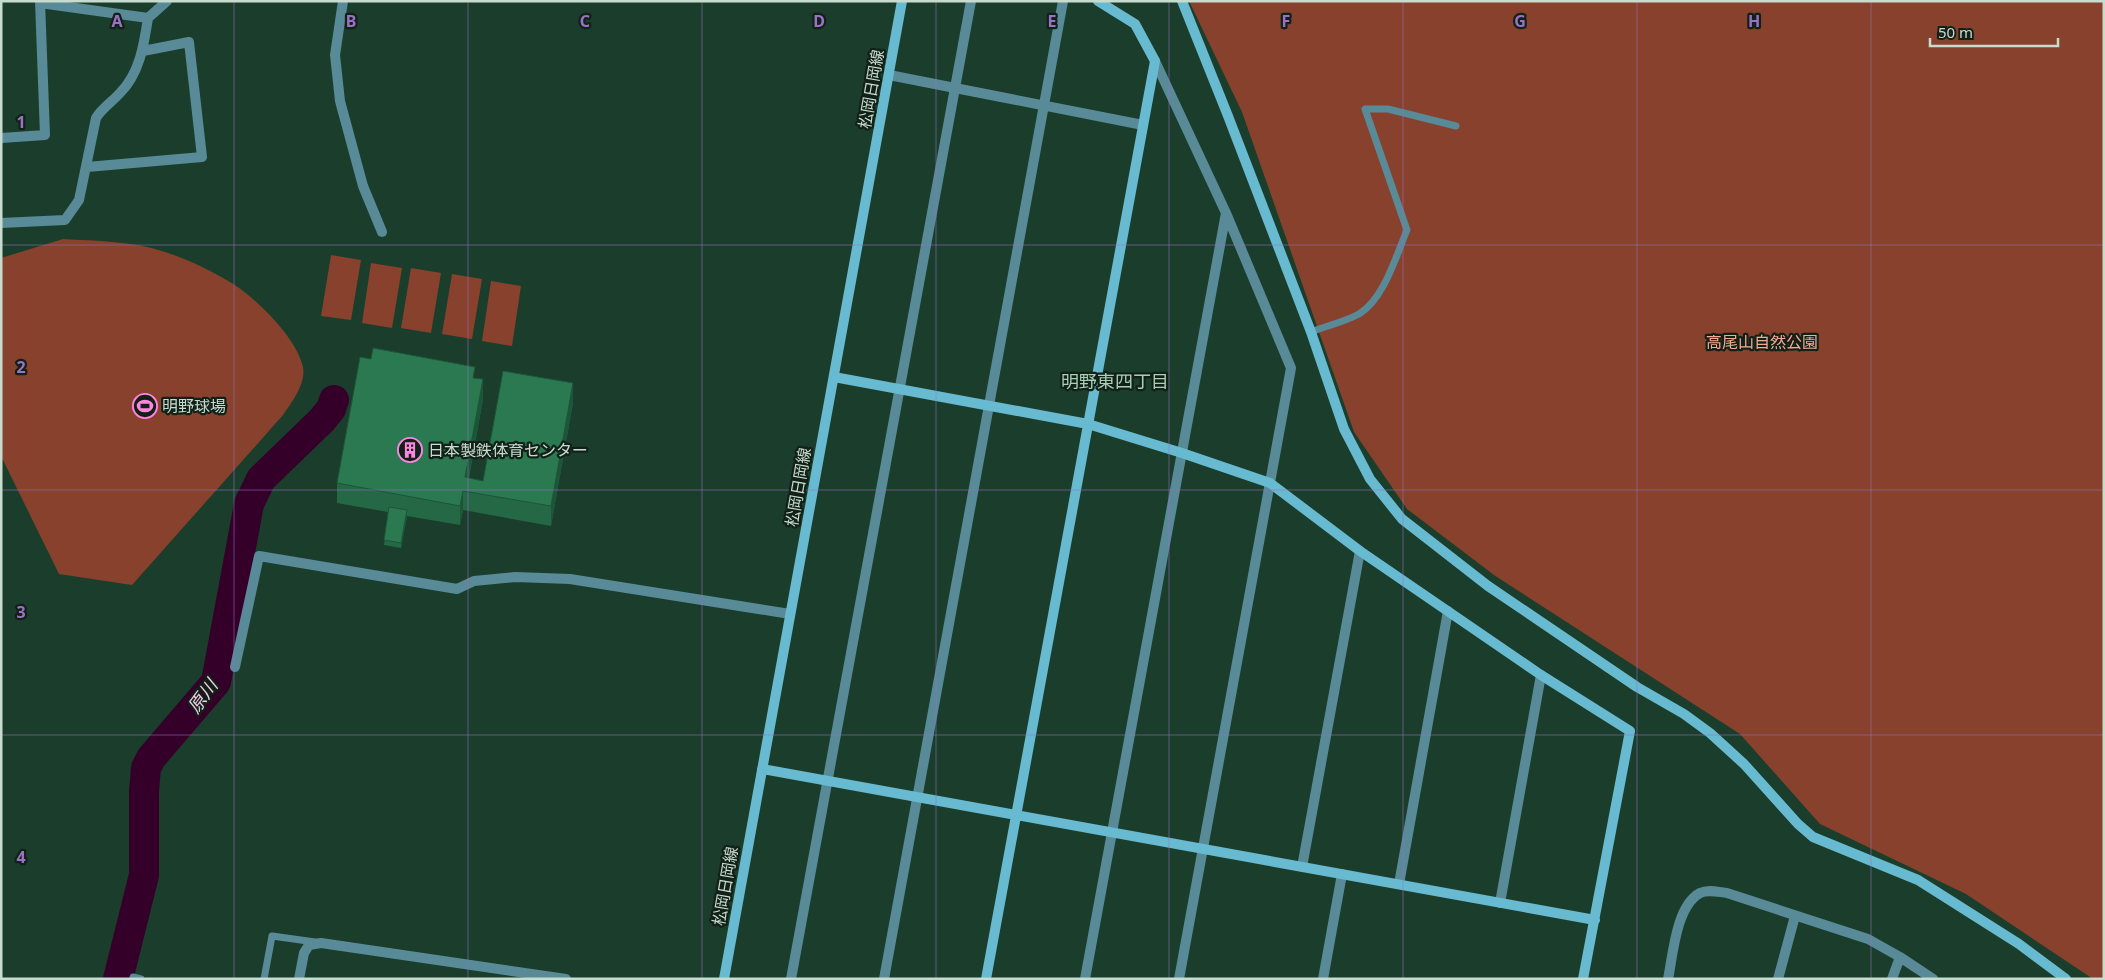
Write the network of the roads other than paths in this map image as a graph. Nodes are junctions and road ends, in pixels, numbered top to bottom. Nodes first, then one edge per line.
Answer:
1 (167, 1) edge
2 (343, 1) edge
3 (902, 1) edge
4 (971, 1) edge
5 (1063, 1) edge
6 (1098, 1) edge
7 (1182, 1) edge
8 (40, 2) edge
9 (148, 18) junction
10 (143, 51) junction
11 (1155, 61) junction
12 (889, 75) junction
13 (955, 88) junction
14 (1044, 106) junction
15 (1143, 125) junction
16 (1456, 126) dead end
17 (1, 138) edge
18 (87, 167) junction
19 (1226, 213) junction
20 (1, 222) edge
21 (382, 232) dead end
22 (1311, 332) junction
23 (834, 377) junction
24 (899, 389) junction
25 (989, 405) junction
26 (1088, 424) junction
27 (1182, 453) junction
28 (1270, 483) junction
29 (1360, 551) junction
30 (1448, 611) junction
31 (790, 614) junction
32 (236, 667) dead end
33 (1541, 675) junction
34 (762, 769) junction
35 (828, 781) junction
36 (917, 797) junction
37 (1016, 815) junction
38 (1112, 832) junction
39 (1203, 849) junction
40 (1302, 867) junction
41 (1342, 874) junction
42 (1399, 884) junction
43 (1500, 903) junction
44 (1795, 916) junction
45 (1595, 920) junction
46 (321, 943) junction
47 (1900, 957) junction
48 (264, 979) edge
49 (299, 979) edge
50 (566, 979) edge
51 (724, 979) edge
52 (791, 979) edge
53 (884, 979) edge
54 (986, 979) edge
55 (1085, 979) edge
56 (1180, 979) edge
57 (1323, 979) edge
58 (1583, 979) edge
59 (1668, 979) edge
60 (1778, 979) edge
61 (1892, 979) edge
62 (1933, 979) edge
63 (2066, 979) edge

1 - 9 street
2 - 21 street
3 - 12 street, 松岡日岡線
4 - 13 street
5 - 14 street
6 - 11 street
7 - 22 street
8 - 9 street
8 - 17 street
9 - 10 street
10 - 18 street
10 - 18 street
11 - 15 street
11 - 19 street
12 - 13 street
12 - 23 street, 松岡日岡線
13 - 14 street
13 - 24 street
14 - 15 street
14 - 25 street
15 - 26 street
16 - 22 lane
18 - 20 street
19 - 27 street
19 - 28 street
22 - 63 street
23 - 24 street
23 - 31 street, 松岡日岡線
24 - 25 street
24 - 35 street
25 - 26 street
25 - 36 street
26 - 27 street
26 - 37 street
27 - 28 street
27 - 38 street
28 - 29 street
28 - 39 street
29 - 30 street
29 - 40 street
30 - 33 street
30 - 42 street
31 - 32 street
31 - 34 street, 松岡日岡線
33 - 43 street
33 - 45 street
34 - 35 street
34 - 51 street, 松岡日岡線
35 - 36 street
35 - 52 street
36 - 37 street
36 - 53 street
37 - 38 street
37 - 54 street
38 - 39 street
38 - 55 street
39 - 40 street
39 - 56 street
40 - 41 street
41 - 42 street
41 - 57 street
42 - 43 street
43 - 45 street
44 - 47 street
44 - 59 street
44 - 60 street
45 - 58 street
46 - 48 lane
46 - 49 street
46 - 50 street
47 - 61 street
47 - 62 street

